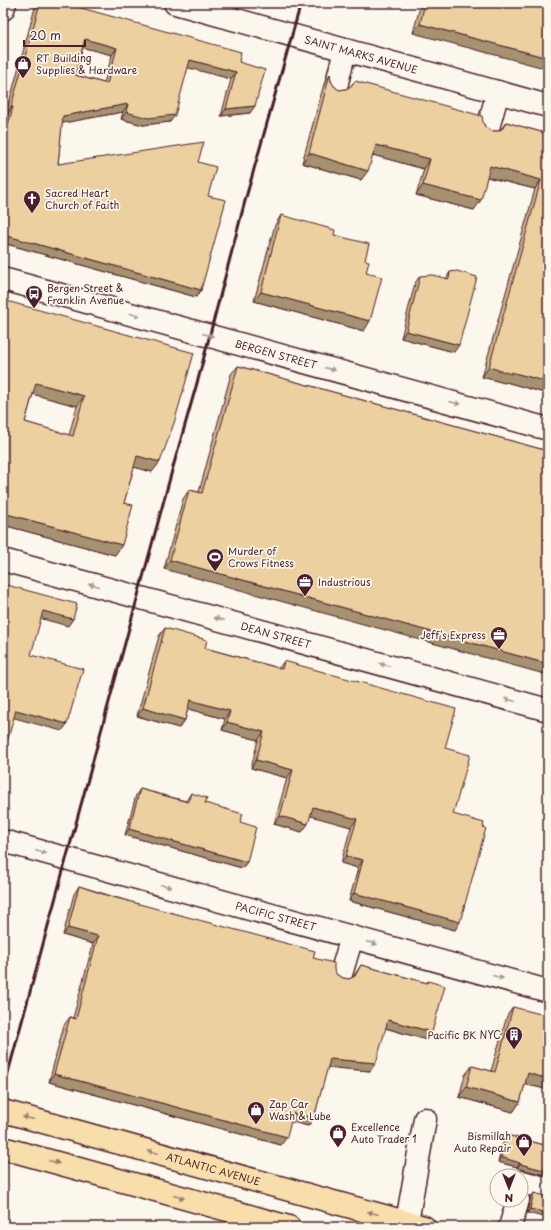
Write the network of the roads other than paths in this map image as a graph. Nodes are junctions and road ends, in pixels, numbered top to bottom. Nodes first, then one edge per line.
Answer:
1 (5, 3) edge
2 (174, 3) edge
3 (3, 9) edge
4 (345, 50) junction
5 (336, 87) edge
6 (498, 92) junction
7 (548, 106) edge
8 (488, 128) edge
9 (3, 279) edge
10 (548, 429) edge
11 (3, 560) edge
12 (548, 710) edge
13 (3, 841) edge
14 (352, 937) junction
15 (341, 974) dead end
16 (548, 991) edge
17 (3, 1111) edge
18 (425, 1119) dead end
19 (3, 1148) edge
20 (416, 1225) edge
21 (289, 1227) edge

1 - 3 street
2 - 4 street, SAINT MARKS AVENUE
4 - 5 street
4 - 6 street, SAINT MARKS AVENUE
6 - 7 street, SAINT MARKS AVENUE
6 - 8 street
9 -> 10 street, BERGEN STREET
12 -> 11 street, DEAN STREET
13 -> 14 street, PACIFIC STREET
14 - 15 street
14 -> 16 street, PACIFIC STREET
20 -> 17 main road, ATLANTIC AVENUE
18 - 20 street
19 -> 21 main road

